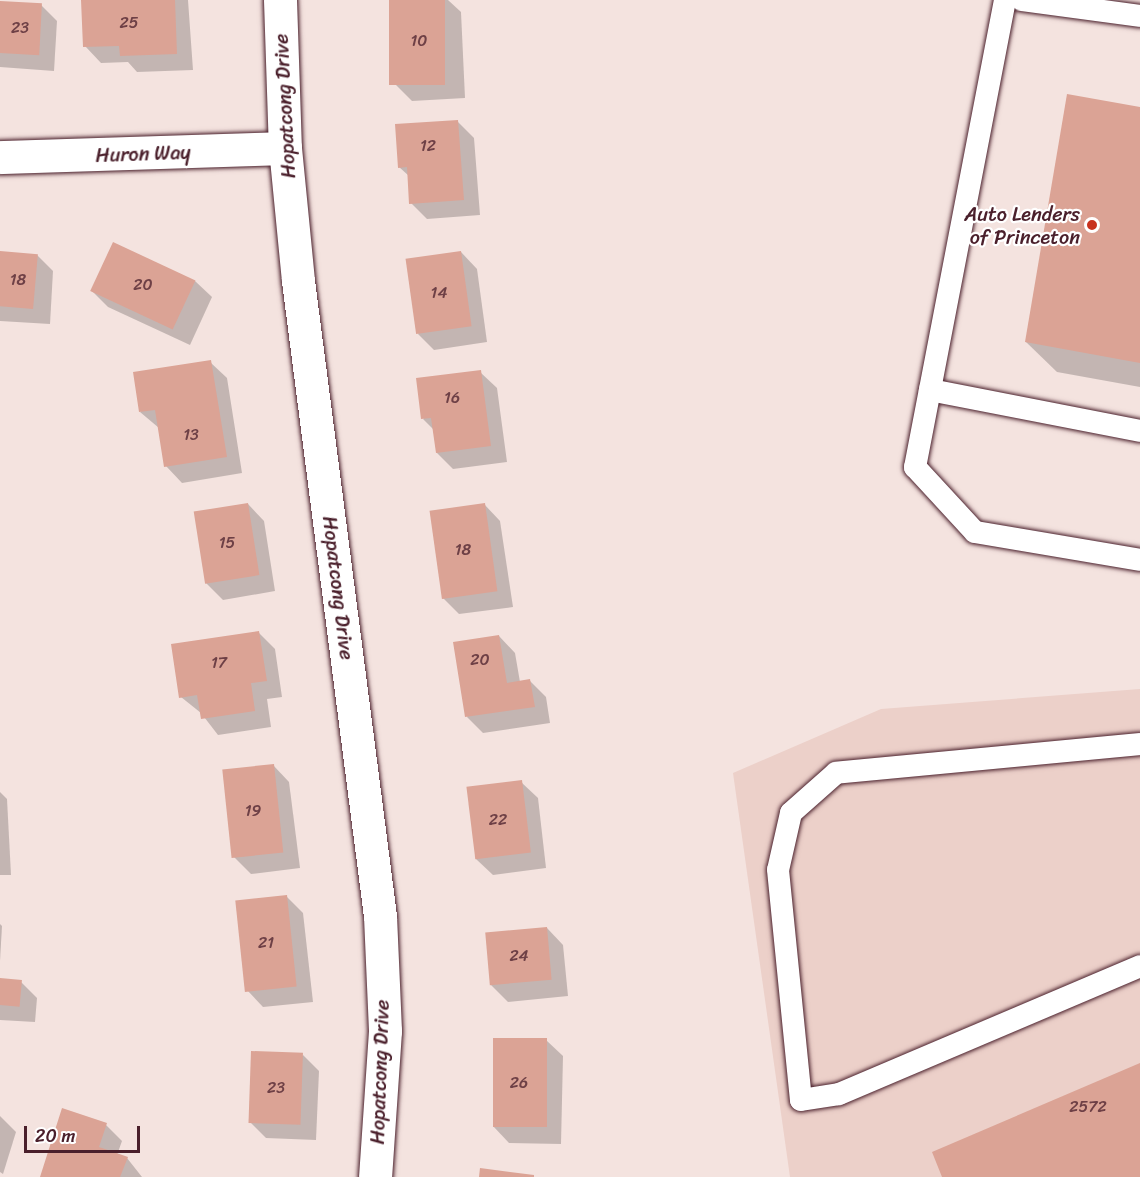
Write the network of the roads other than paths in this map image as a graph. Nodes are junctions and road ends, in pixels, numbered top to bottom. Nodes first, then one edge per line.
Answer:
1 (280, 0) edge
2 (1005, 0) edge
3 (1022, 0) edge
4 (1140, 16) edge
5 (285, 148) junction
6 (0, 157) edge
7 (930, 390) junction
8 (1140, 431) edge
9 (1140, 560) edge
10 (1140, 744) edge
11 (1140, 966) edge
12 (375, 1177) edge

1 - 5 street, Hopatcong Drive
2 - 7 lane
3 - 4 lane
5 - 6 street, Huron Way
5 - 12 street, Hopatcong Drive
7 - 8 lane
7 - 9 lane
10 - 11 lane

